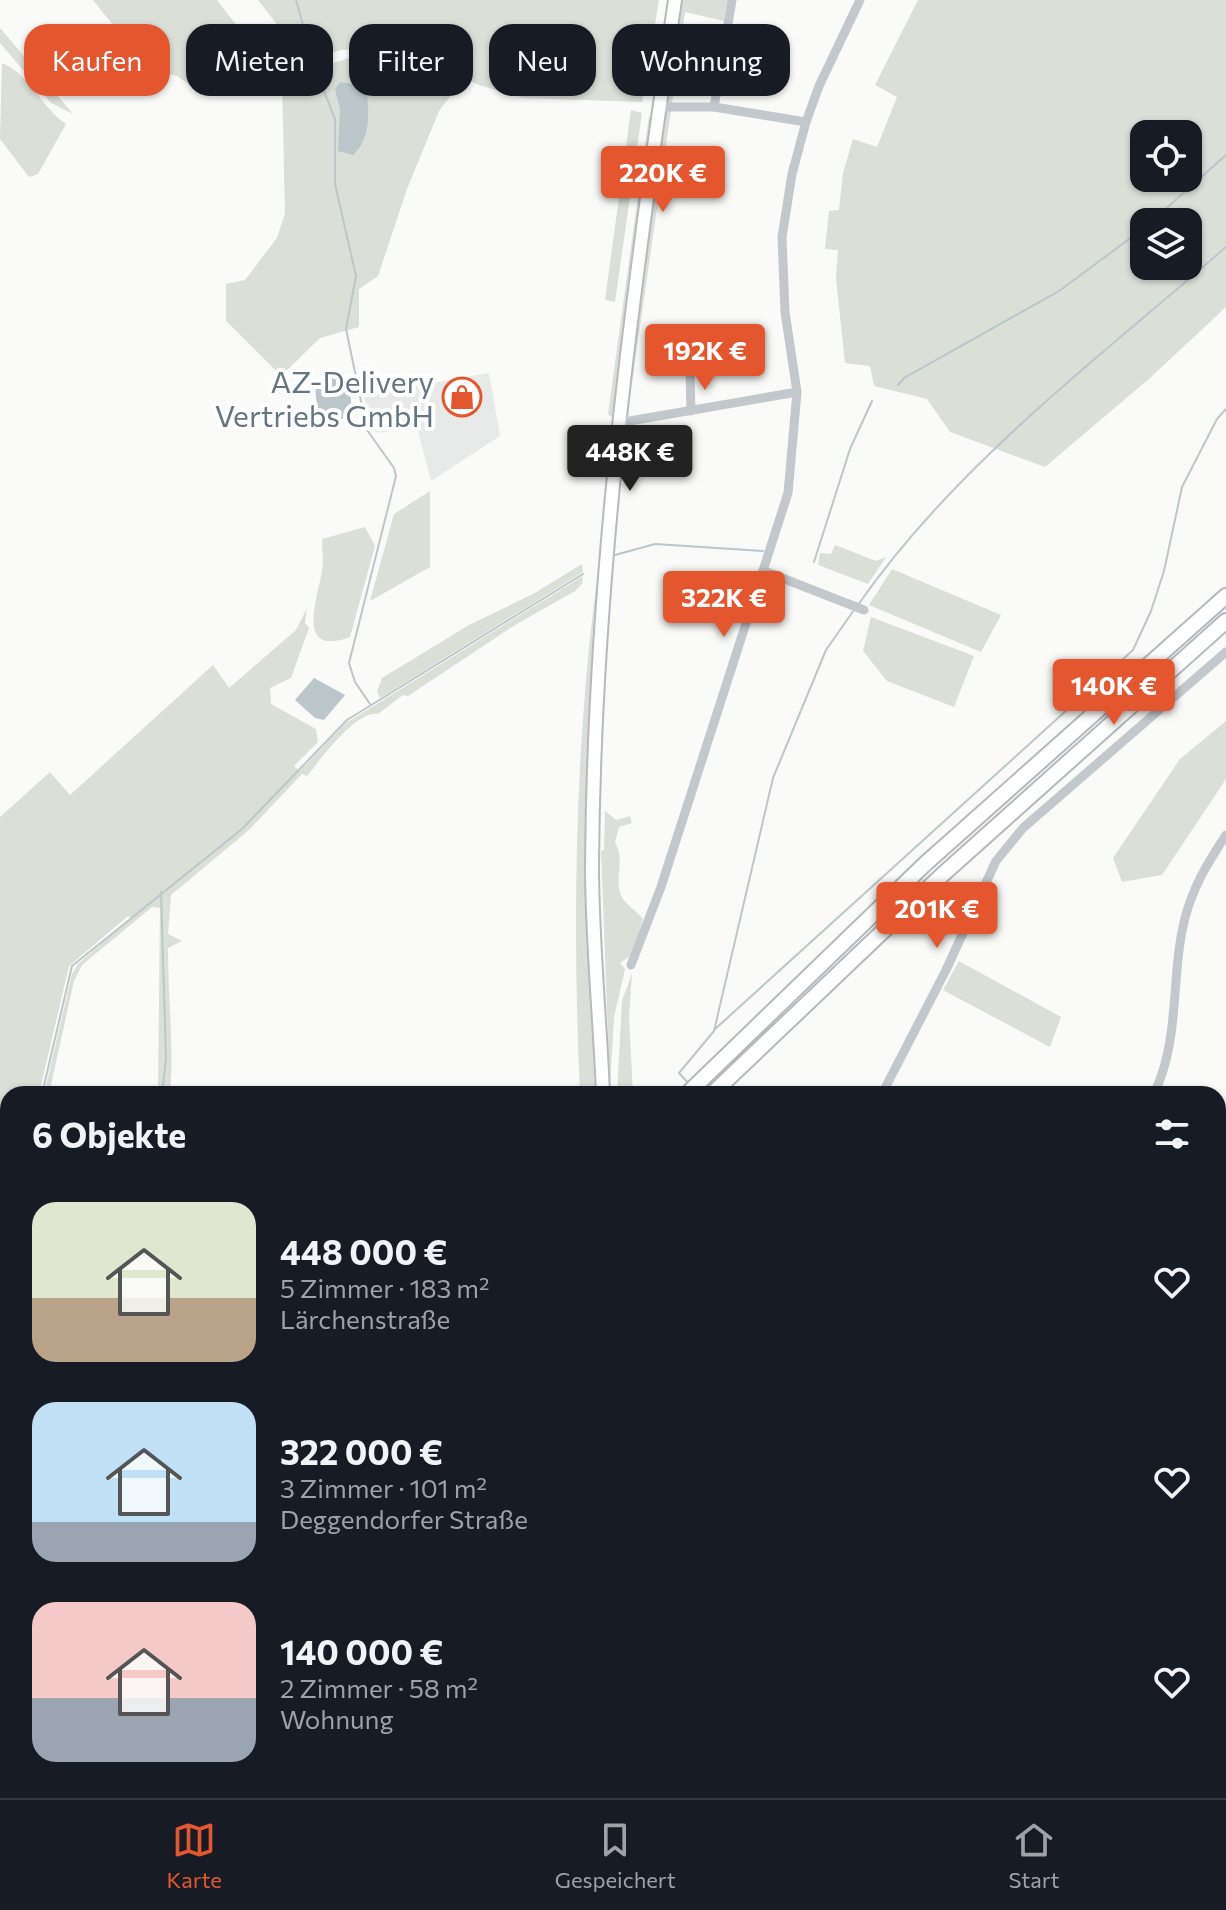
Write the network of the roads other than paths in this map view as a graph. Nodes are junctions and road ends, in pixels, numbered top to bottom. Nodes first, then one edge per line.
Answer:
1 (675, 0) edge
2 (732, 0) edge
3 (860, 0) edge
4 (659, 107) junction
5 (714, 107) junction
6 (806, 122) junction
7 (689, 337) dead end
8 (797, 392) junction
9 (691, 411) junction
10 (618, 423) junction
11 (764, 571) junction
12 (1226, 596) edge
13 (859, 608) dead end
14 (1226, 621) edge
15 (1226, 652) edge
16 (1226, 835) edge
17 (631, 965) dead end
18 (603, 1086) edge
19 (696, 1086) edge
20 (720, 1086) edge
21 (886, 1086) edge
22 (1157, 1086) edge

1 - 4 main road
2 - 5 street
3 - 6 street
4 - 5 street
4 - 10 main road
5 - 6 street
6 - 8 street
7 - 9 street
8 - 9 street
8 - 11 street
9 - 10 street
10 - 18 main road
11 - 13 street
11 - 17 street
12 - 19 highway
14 - 20 highway
15 - 21 street
16 - 22 street

